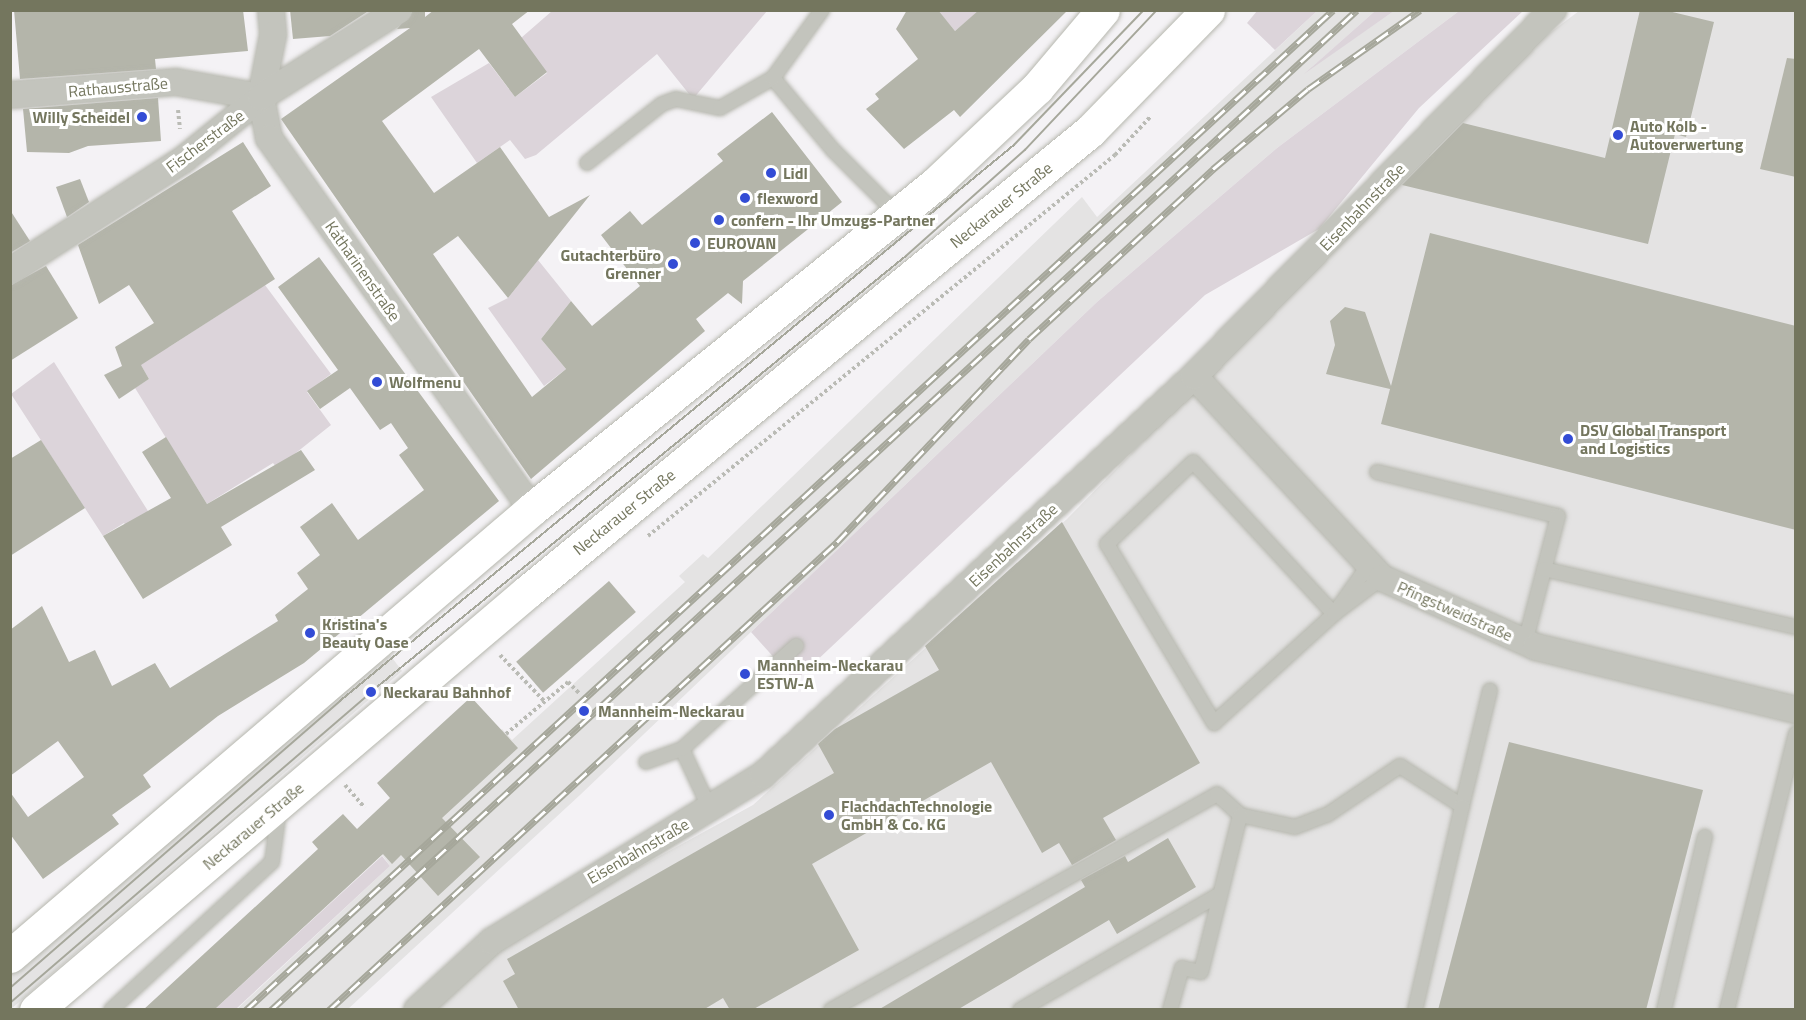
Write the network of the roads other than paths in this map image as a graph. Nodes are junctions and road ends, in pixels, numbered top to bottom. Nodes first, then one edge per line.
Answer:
1 (271, 10) edge
2 (399, 10) edge
3 (822, 10) edge
4 (1103, 10) edge
5 (1208, 10) edge
6 (1553, 10) edge
7 (773, 78) junction
8 (10, 95) edge
9 (261, 97) junction
10 (587, 163) dead end
11 (897, 214) junction
12 (10, 271) edge
13 (1194, 376) junction
14 (1377, 472) dead end
15 (532, 509) junction
16 (1544, 568) junction
17 (1375, 572) junction
18 (1334, 614) junction
19 (1796, 627) edge
20 (1525, 643) junction
21 (796, 646) dead end
22 (1490, 690) dead end
23 (1796, 710) edge
24 (1796, 733) edge
25 (682, 749) junction
26 (1793, 757) edge
27 (646, 762) dead end
28 (281, 802) junction
29 (1462, 806) junction
30 (710, 809) junction
31 (1240, 815) junction
32 (1705, 837) dead end
33 (1220, 894) junction
34 (10, 956) edge
35 (1023, 1009) edge
36 (36, 1010) edge
37 (111, 1010) edge
38 (417, 1010) edge
39 (831, 1010) edge
40 (1170, 1010) edge
41 (1415, 1010) edge
42 (1664, 1010) edge
43 (1727, 1010) edge

1 - 9 street, Katharinenstraße
2 - 9 street, Fischerstraße
3 - 7 lane
4 - 11 main road
5 - 28 main road, Neckarauer Straße
6 - 13 street, Eisenbahnstraße
7 - 10 lane
7 - 11 lane
8 - 9 street, Rathausstraße
9 - 12 street, Fischerstraße
9 - 15 street, Katharinenstraße
11 - 15 main road
13 - 17 street, Pfingstweidstraße
13 - 30 street, Eisenbahnstraße
14 - 16 lane
15 - 34 main road
16 - 19 lane
16 - 20 lane
17 - 18 lane
17 - 20 street, Pfingstweidstraße
18 - 18 lane
20 - 23 street, Pfingstweidstraße
21 - 25 lane
22 - 29 lane
24 - 26 lane
25 - 27 lane
25 - 30 lane
26 - 43 lane
28 - 36 main road, Neckarauer Straße
28 - 37 lane
29 - 31 lane
29 - 41 lane
30 - 38 street, Eisenbahnstraße
31 - 33 lane
31 - 39 lane
32 - 42 lane
33 - 35 lane
33 - 40 lane

